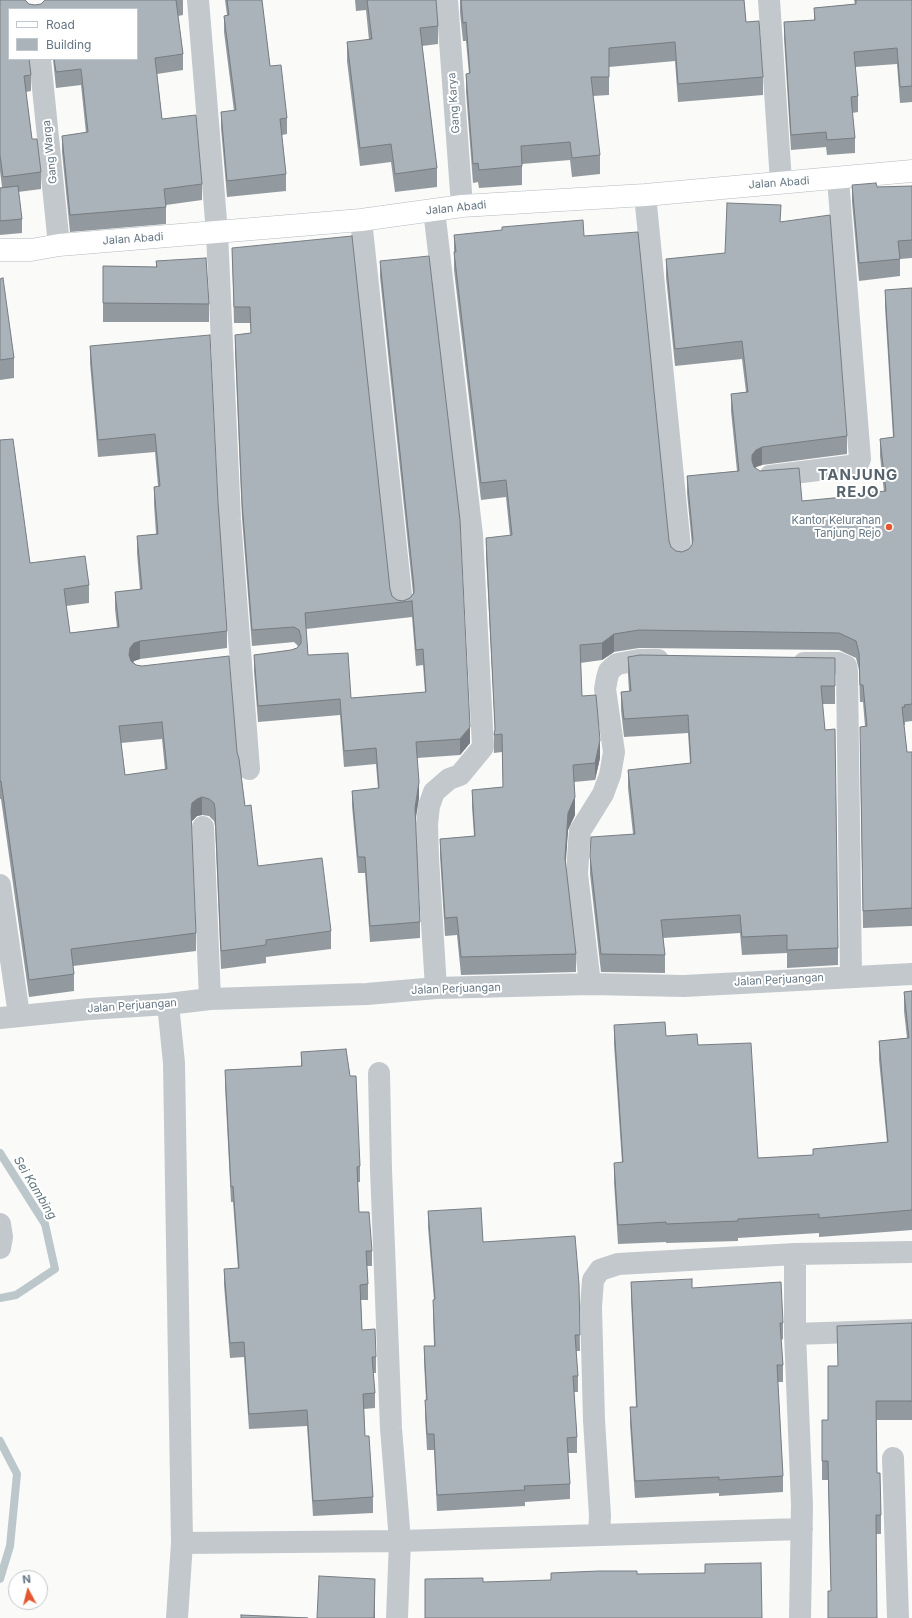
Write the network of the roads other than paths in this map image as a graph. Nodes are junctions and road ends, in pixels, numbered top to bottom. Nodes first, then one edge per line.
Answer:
1 (198, 0) edge
2 (447, 0) edge
3 (770, 0) edge
4 (40, 60) edge
5 (912, 171) edge
6 (838, 179) junction
7 (781, 182) junction
8 (645, 195) junction
9 (462, 206) junction
10 (434, 210) junction
11 (361, 220) junction
12 (217, 233) junction
13 (59, 245) junction
14 (0, 250) edge
15 (764, 477) edge
16 (681, 557) edge
17 (402, 604) edge
18 (251, 659) junction
19 (678, 660) edge
20 (218, 663) edge
21 (784, 663) edge
22 (249, 769) dead end
23 (203, 826) dead end
24 (0, 885) edge
25 (912, 974) edge
26 (851, 976) junction
27 (590, 984) junction
28 (436, 988) junction
29 (210, 999) junction
30 (168, 1004) junction
31 (7, 1017) edge
32 (379, 1073) dead end
33 (0, 1224) edge
34 (0, 1248) edge
35 (912, 1252) edge
36 (795, 1254) junction
37 (912, 1330) edge
38 (795, 1334) junction
39 (893, 1458) dead end
40 (802, 1529) junction
41 (599, 1534) junction
42 (400, 1541) junction
43 (182, 1542) junction
44 (177, 1618) edge
45 (397, 1618) edge
46 (800, 1618) edge
47 (898, 1618) edge

1 - 12 street
2 - 9 street, Gang Karya
3 - 7 street
4 - 13 street, Gang Warga
5 - 6 street, Jalan Abadi
6 - 7 street, Jalan Abadi
6 - 15 street
7 - 8 street, Jalan Abadi
8 - 9 street, Jalan Abadi
8 - 16 street
9 - 10 street, Jalan Abadi
10 - 11 street, Jalan Abadi
10 - 28 street
11 - 12 street, Jalan Abadi
11 - 17 street
12 - 13 street, Jalan Abadi
12 - 18 street
13 - 14 street, Jalan Abadi
18 - 20 street
18 - 22 street
19 - 27 street
21 - 26 street
23 - 29 street
24 - 31 street
25 - 26 street, Jalan Perjuangan
26 - 27 street, Jalan Perjuangan
27 - 28 street, Jalan Perjuangan
28 - 29 street, Jalan Perjuangan
29 - 30 street, Jalan Perjuangan
30 - 31 street, Jalan Perjuangan
30 - 43 street
32 - 42 street
33 - 34 street
35 - 36 street
36 - 38 street
36 - 41 street
37 - 38 street
38 - 40 street
39 - 47 street
40 - 41 street
40 - 46 street
41 - 42 street
42 - 43 street
42 - 45 street
43 - 44 street

